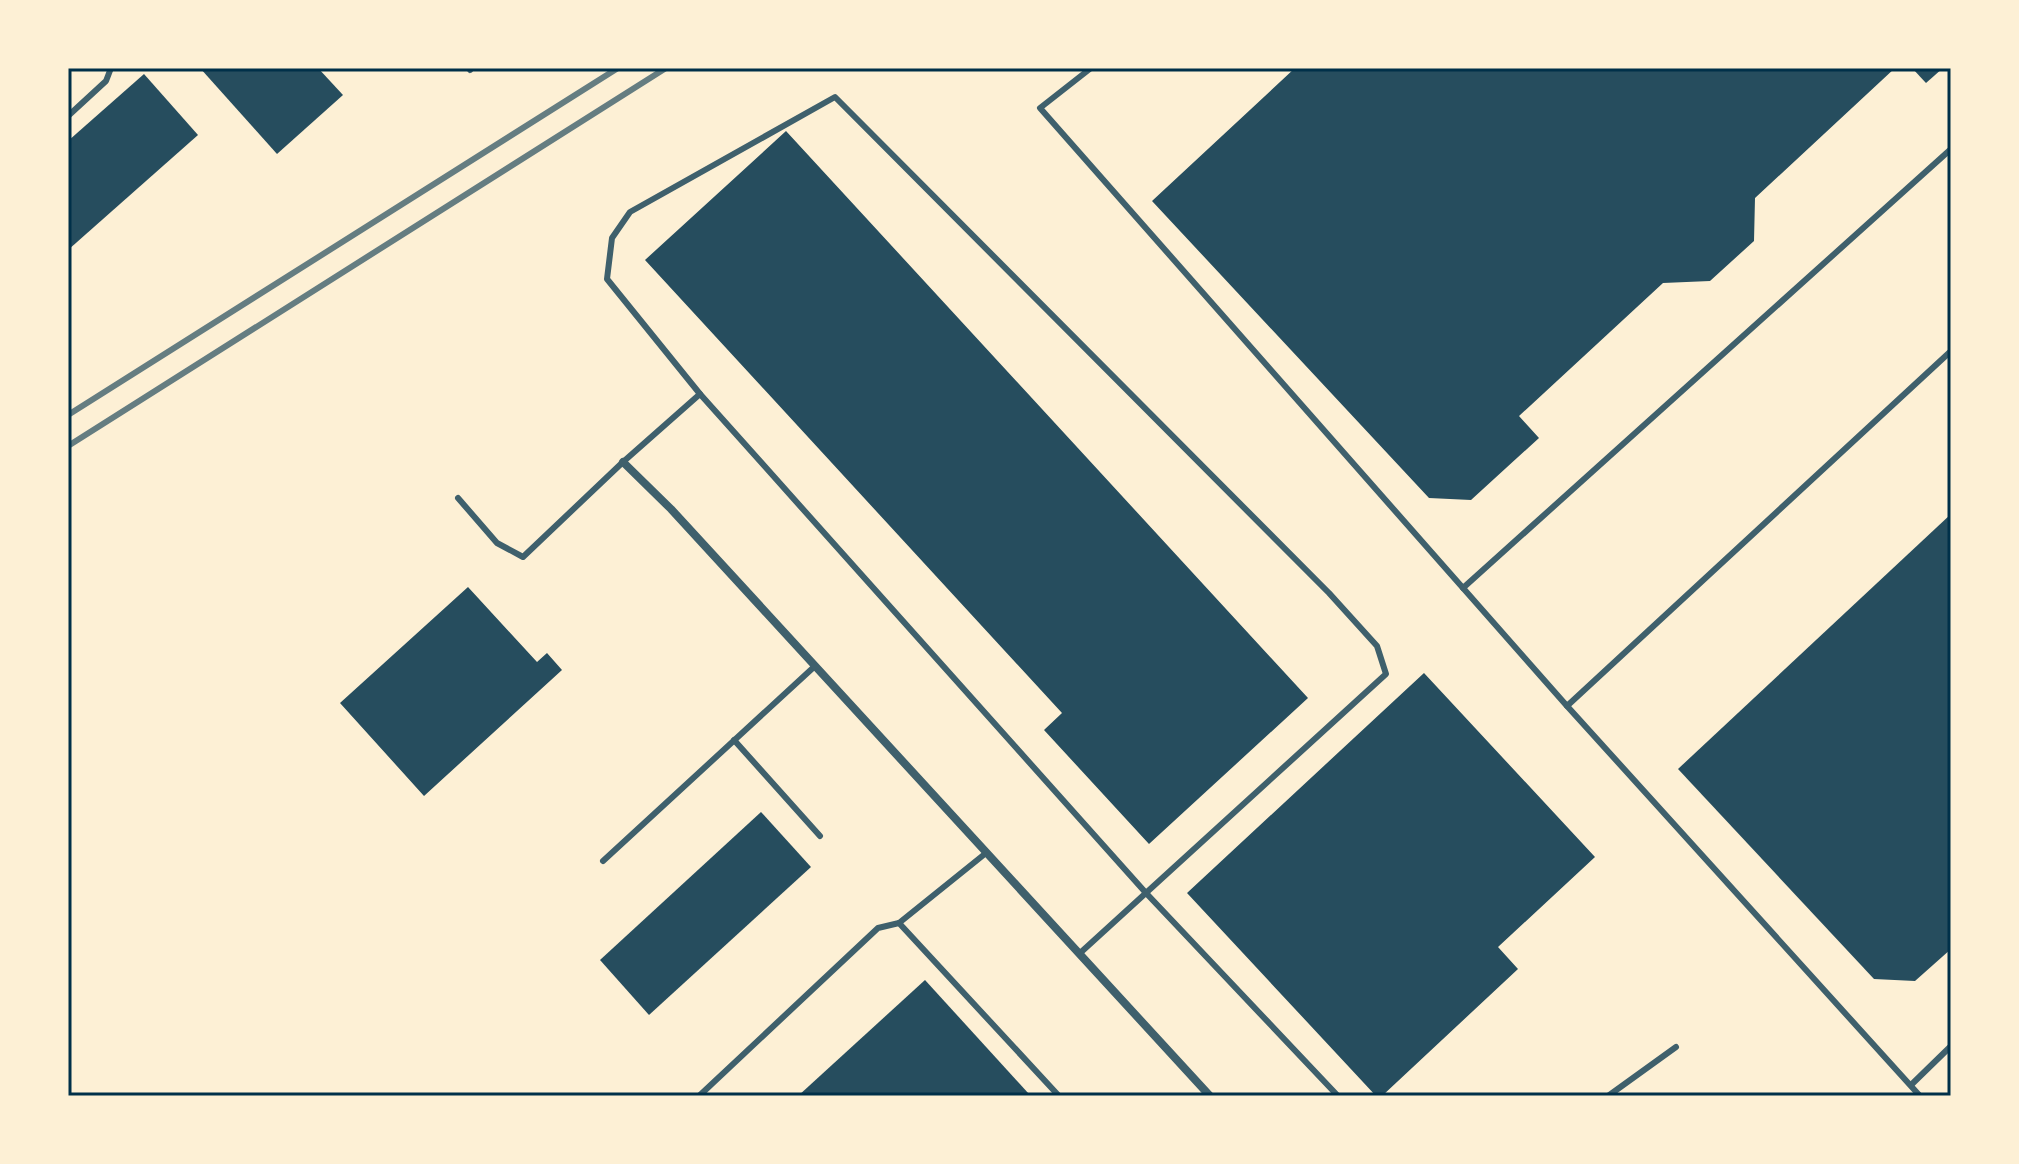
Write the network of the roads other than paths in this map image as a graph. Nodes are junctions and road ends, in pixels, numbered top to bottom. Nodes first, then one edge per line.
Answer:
1 (111, 68) edge
2 (1091, 68) edge
3 (68, 116) edge
4 (1951, 149) edge
5 (1951, 351) edge
6 (700, 394) junction
7 (623, 462) junction
8 (458, 498) dead end
9 (1463, 588) junction
10 (815, 666) junction
11 (1567, 706) junction
12 (734, 740) junction
13 (820, 836) dead end
14 (986, 853) junction
15 (603, 861) dead end
16 (1146, 893) junction
17 (899, 923) junction
18 (1079, 954) junction
19 (1951, 1046) edge
20 (1676, 1047) dead end
21 (1911, 1085) junction
22 (699, 1096) edge
23 (1059, 1096) edge
24 (1210, 1096) edge
25 (1338, 1096) edge
26 (1608, 1096) edge
27 (1920, 1096) edge

1 - 3 lane
2 - 9 lane
4 - 9 lane
5 - 11 lane
6 - 7 lane
6 - 16 lane
6 - 16 lane
7 - 8 lane
7 - 10 street
9 - 11 lane
10 - 12 lane
10 - 14 street
11 - 21 lane
12 - 13 lane
12 - 15 lane
14 - 17 lane
14 - 18 street
16 - 18 lane
16 - 25 lane
17 - 22 lane
17 - 23 lane
18 - 24 street
19 - 21 lane
20 - 26 lane
21 - 27 lane

